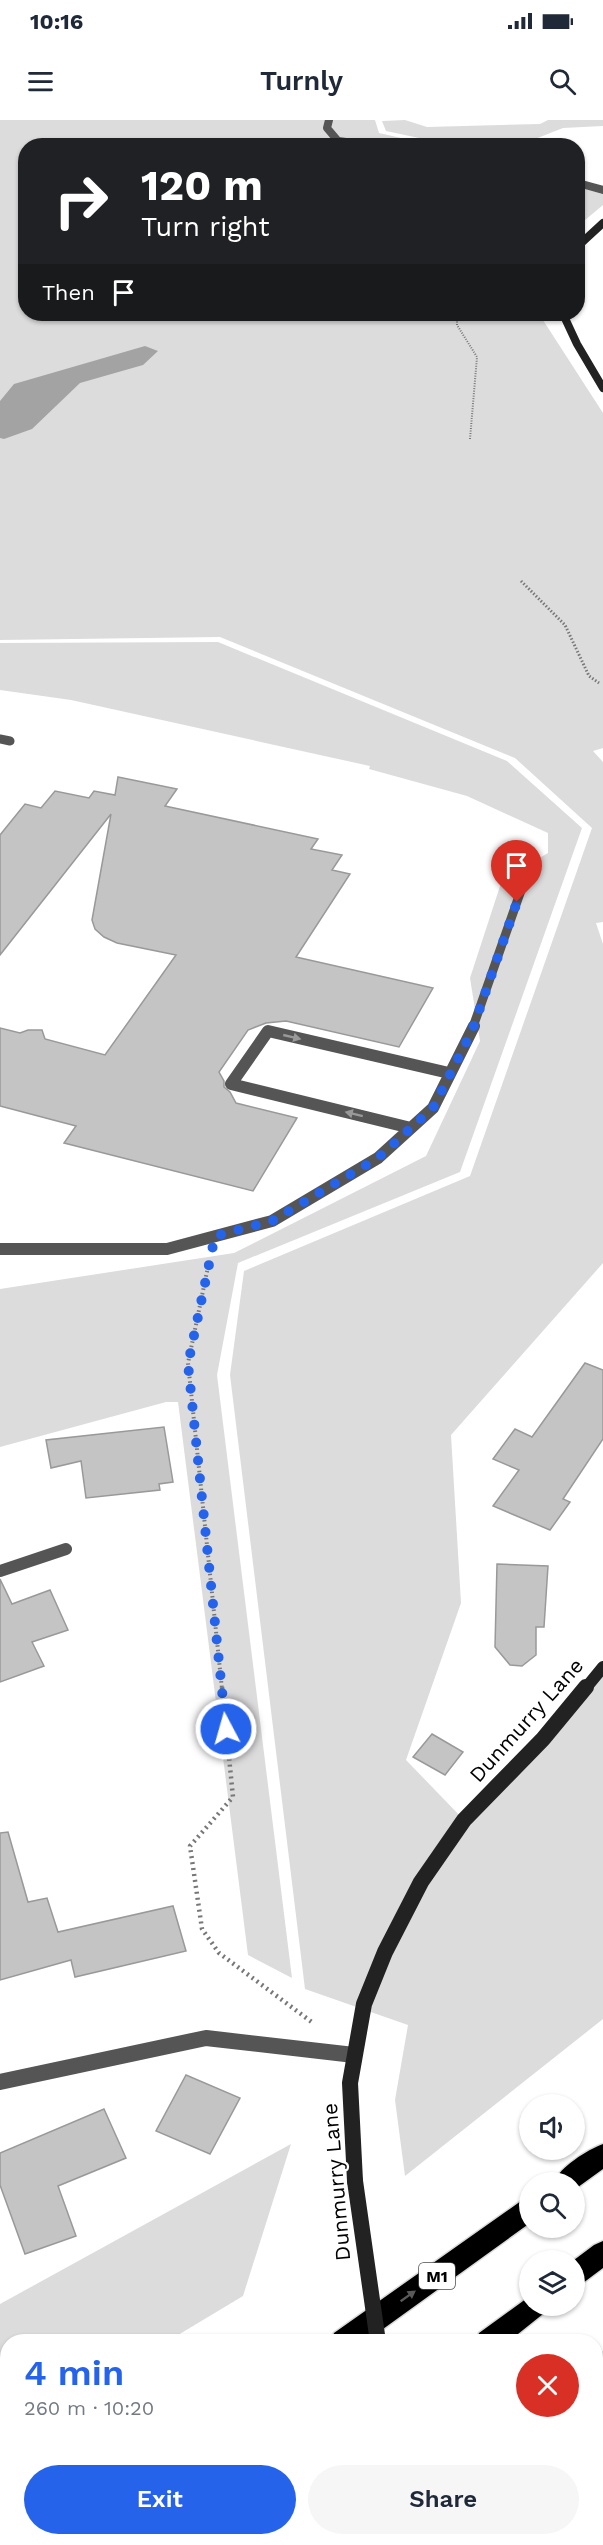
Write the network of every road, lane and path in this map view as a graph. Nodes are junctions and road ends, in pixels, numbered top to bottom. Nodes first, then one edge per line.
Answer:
1 (329, 120) edge
2 (335, 138) edge
3 (585, 185) edge
4 (603, 190) edge
5 (603, 222) edge
6 (585, 239) edge
7 (457, 321) edge
8 (566, 321) edge
9 (603, 388) edge
10 (470, 439) dead end
11 (521, 580) dead end
12 (599, 683) dead end
13 (532, 859) dead end
14 (449, 1073) junction
15 (411, 1128) junction
16 (215, 1236) junction
17 (0, 1250) edge
18 (66, 1549) dead end
19 (0, 1571) edge
20 (603, 1667) edge
21 (354, 2055) junction
22 (0, 2082) edge
23 (603, 2155) edge
24 (580, 2172) edge
25 (519, 2217) edge
26 (603, 2253) edge
27 (585, 2267) edge
28 (521, 2316) edge
29 (354, 2334) edge
30 (377, 2334) edge
31 (498, 2334) edge

1 - 2 street
3 - 4 street
5 - 6 street
7 - 10 path
8 - 9 street
11 - 12 path
13 - 14 street
14 - 15 street
15 -> 14 street
15 - 16 street
16 - 17 street
16 - 21 path
18 - 19 street
20 - 21 street, Dunmurry Lane
21 - 22 street
21 - 30 street, Dunmurry Lane, bridge
23 - 24 highway
29 -> 25 highway, M1
26 - 27 highway
28 - 31 highway

